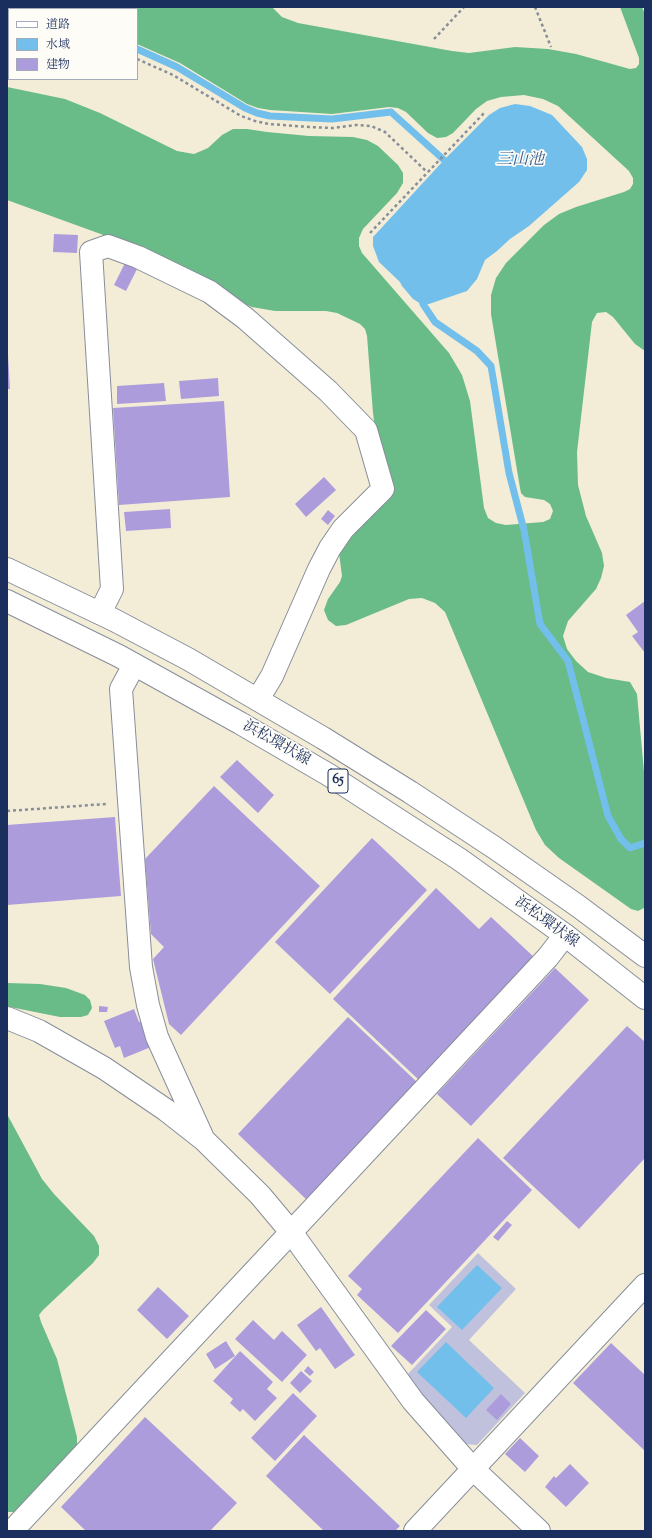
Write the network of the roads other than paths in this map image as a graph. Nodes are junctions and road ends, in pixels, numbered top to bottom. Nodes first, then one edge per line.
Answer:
1 (7, 569) edge
2 (7, 601) edge
3 (100, 613) junction
4 (134, 665) junction
5 (258, 699) junction
6 (565, 935) junction
7 (645, 956) edge
8 (645, 998) edge
9 (7, 1018) edge
10 (203, 1139) junction
11 (291, 1232) junction
12 (645, 1285) edge
13 (473, 1469) junction
14 (12, 1531) edge
15 (415, 1531) edge
16 (539, 1531) edge

1 - 3 street, 浜松環状線 / 65
2 - 4 street, 浜松環状線 / 65
3 - 5 street, 浜松環状線 / 65
3 - 5 street
4 - 6 street, 浜松環状線 / 65
4 - 10 street
5 - 7 street, 浜松環状線 / 65
6 - 8 street, 浜松環状線 / 65
6 - 11 street
9 - 10 street
10 - 11 street
11 - 13 street
11 - 14 street
12 - 13 street
13 - 15 street
13 - 16 street

